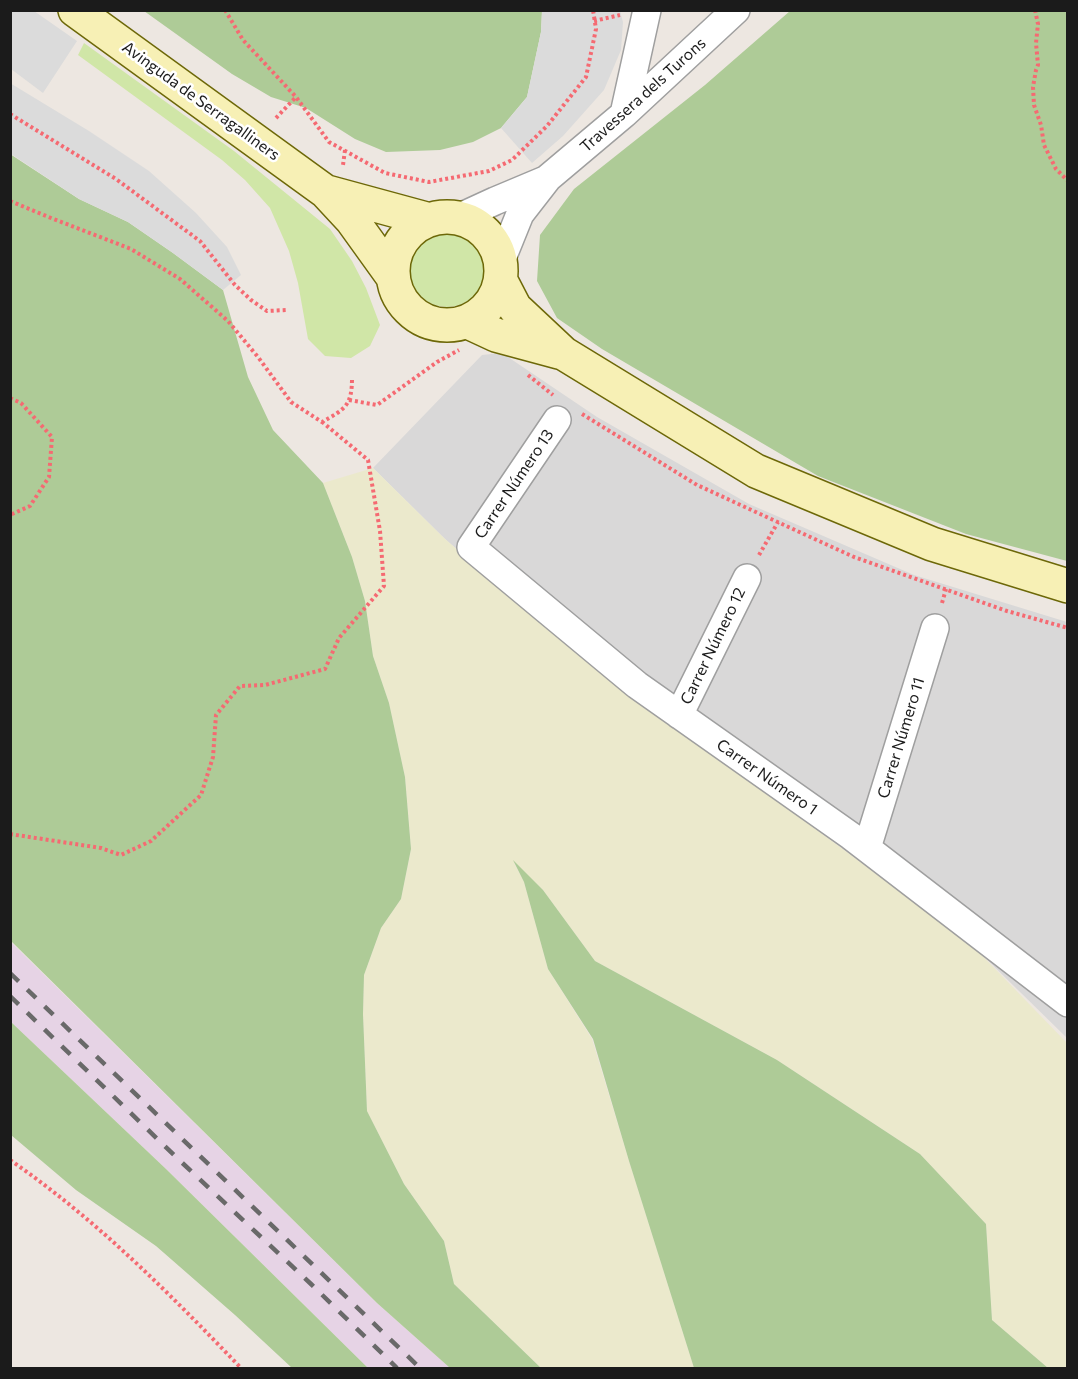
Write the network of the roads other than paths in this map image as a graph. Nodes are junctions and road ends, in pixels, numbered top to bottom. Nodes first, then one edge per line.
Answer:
1 (75, 10) edge
2 (736, 10) edge
3 (637, 12) edge
4 (624, 114) junction
5 (548, 178) junction
6 (326, 192) junction
7 (444, 219) junction
8 (501, 271) junction
9 (393, 277) junction
10 (464, 336) junction
11 (563, 353) junction
12 (557, 420) dead end
13 (471, 547) joint
14 (747, 578) road end
15 (1068, 586) edge
16 (935, 628) dead end
17 (679, 715) junction
18 (867, 848) junction
19 (1068, 1003) edge

1 - 6 street, Avinguda de Serragalliners
2 - 4 street, Travessera dels Turons
3 - 4 street
4 - 5 street, Travessera dels Turons
5 - 7 street, Travessera dels Turons
5 - 8 street, Travessera dels Turons
6 - 7 street, Avinguda de Serragalliners
6 - 9 street, Avinguda de Serragalliners
7 - 8 street
7 - 9 street
8 - 10 street
8 - 11 street
9 - 10 street
10 - 11 street
11 - 15 street
12 - 13 street, Carrer Número 13
13 - 17 street, Carrer Número 1
14 - 17 street, Carrer Número 12
16 - 18 street, Carrer Número 11
17 - 18 street, Carrer Número 1
18 - 19 street, Carrer Número 1

